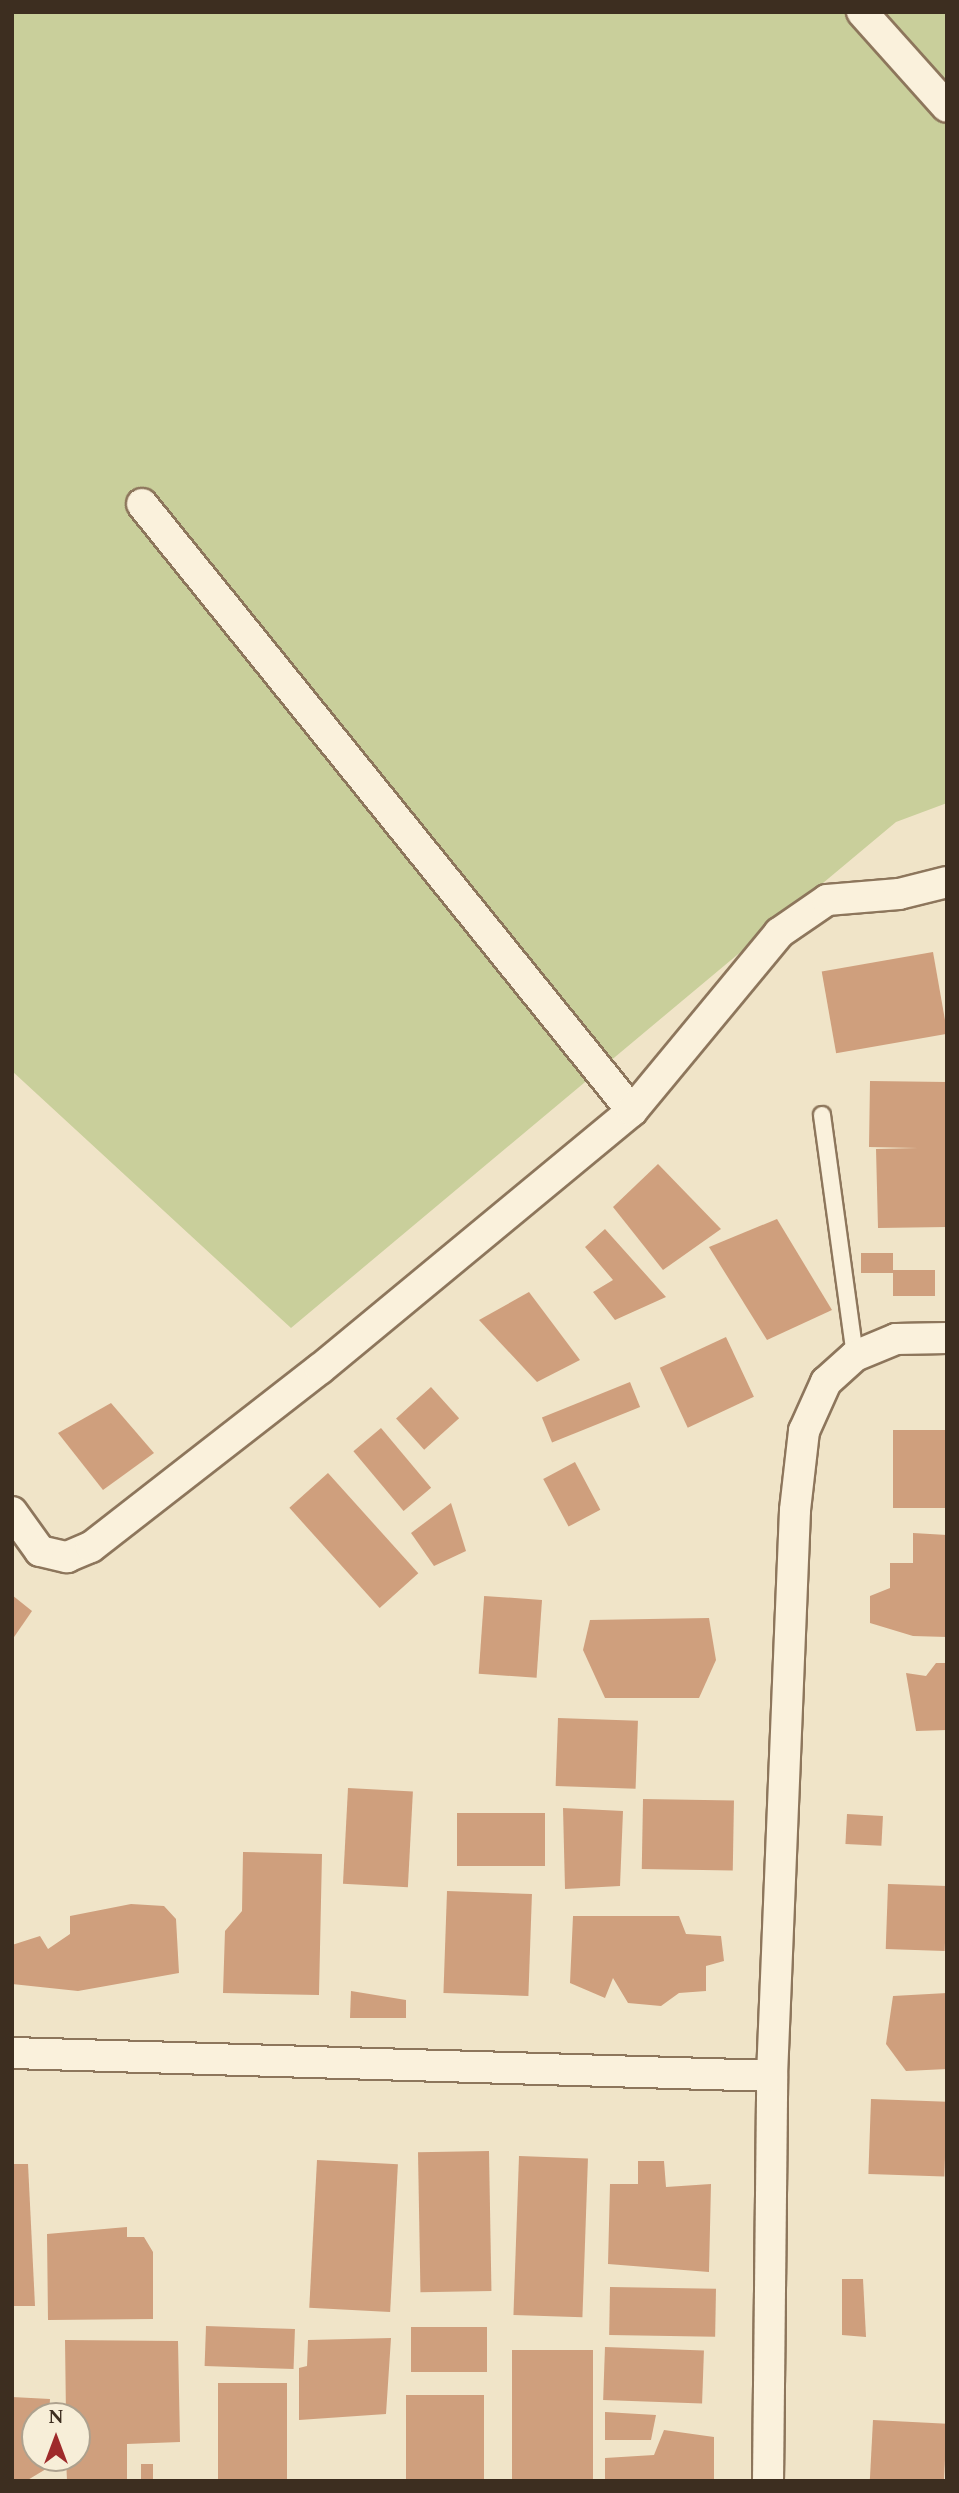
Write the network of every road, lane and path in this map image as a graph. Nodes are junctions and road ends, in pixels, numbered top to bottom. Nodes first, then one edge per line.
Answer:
1 (862, 12) edge
2 (947, 107) edge
3 (142, 504) dead end
4 (947, 882) edge
5 (632, 1111) junction
6 (822, 1115) dead end
7 (947, 1338) edge
8 (855, 1356) junction
9 (12, 1513) edge
10 (12, 2053) edge
11 (772, 2076) junction
12 (768, 2481) edge

1 - 2 street
3 - 5 street
4 - 5 street
5 - 9 street
6 - 8 lane
7 - 8 street
8 - 11 street
10 - 11 street
11 - 12 street

